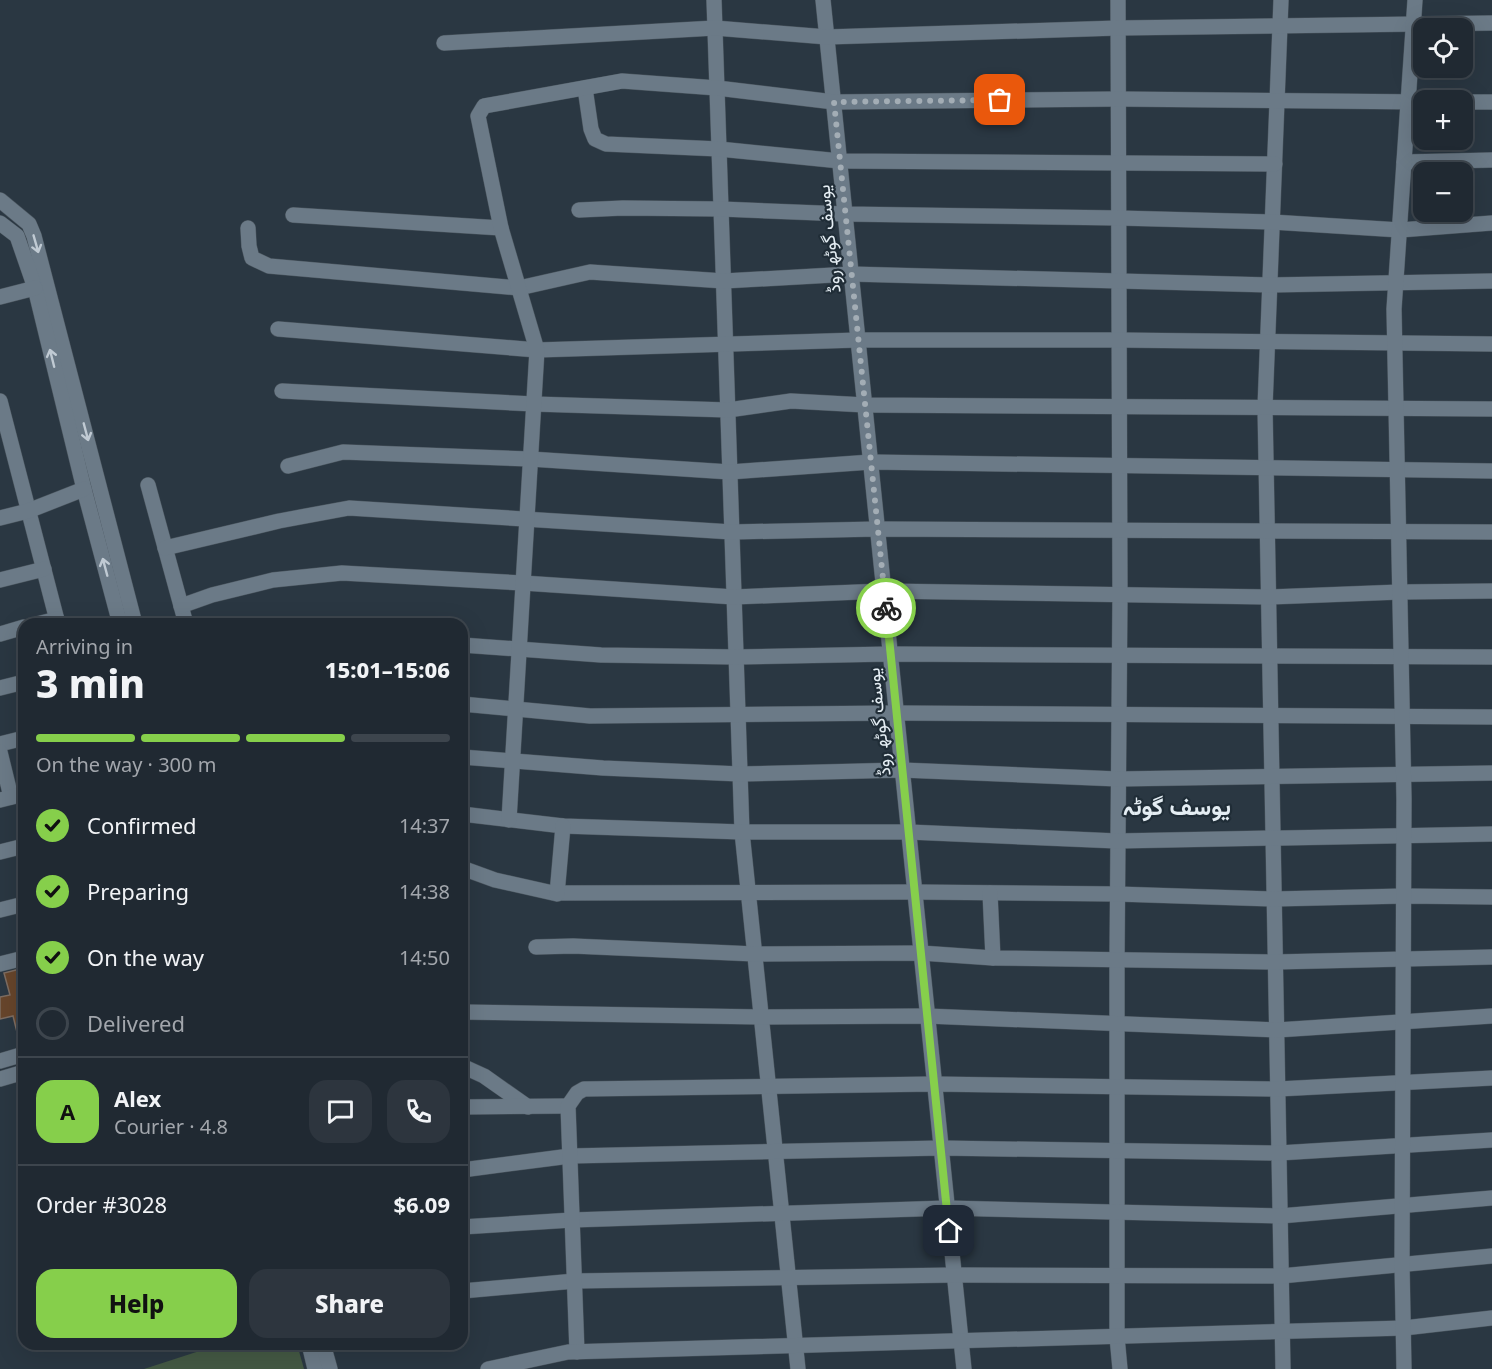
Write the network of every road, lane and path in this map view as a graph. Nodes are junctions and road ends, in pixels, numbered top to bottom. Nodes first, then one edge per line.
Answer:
1 (714, 0) edge
2 (823, 0) edge
3 (1118, 0) edge
4 (1281, 0) edge
5 (1415, 0) edge
6 (1414, 18) edge
7 (1473, 23) edge
8 (1492, 23) edge
9 (1413, 24) edge
10 (1280, 26) junction
11 (715, 28) junction
12 (1118, 28) junction
13 (827, 37) junction
14 (444, 43) dead end
15 (585, 87) junction
16 (717, 88) junction
17 (1118, 99) junction
18 (1277, 101) junction
19 (834, 102) junction
20 (1413, 102) edge
21 (1473, 102) edge
22 (1492, 102) edge
23 (1413, 117) edge
24 (719, 149) junction
25 (1492, 160) edge
26 (840, 161) junction
27 (1118, 161) junction
28 (1404, 162) junction
29 (1275, 164) junction
30 (0, 200) edge
31 (721, 209) junction
32 (579, 210) dead end
33 (845, 214) junction
34 (293, 216) dead end
35 (1119, 218) junction
36 (1272, 222) junction
37 (0, 223) edge
38 (1492, 223) edge
39 (248, 228) dead end
40 (501, 228) junction
41 (1400, 230) junction
42 (851, 274) junction
43 (1119, 280) junction
44 (724, 281) junction
45 (1492, 281) edge
46 (1396, 283) junction
47 (1270, 285) junction
48 (35, 288) junction
49 (519, 288) junction
50 (0, 297) edge
51 (278, 329) dead end
52 (858, 340) junction
53 (1119, 340) junction
54 (1267, 342) junction
55 (1395, 343) junction
56 (726, 344) junction
57 (1492, 345) edge
58 (537, 350) junction
59 (282, 391) dead end
60 (0, 402) edge
61 (534, 404) junction
62 (865, 405) junction
63 (1119, 405) junction
64 (1265, 407) junction
65 (1397, 408) junction
66 (1492, 409) edge
67 (728, 410) junction
68 (7, 457) edge
69 (530, 459) junction
70 (871, 462) junction
71 (1119, 465) junction
72 (288, 466) dead end
73 (1266, 468) junction
74 (1398, 470) junction
75 (1492, 471) edge
76 (730, 472) junction
77 (148, 486) dead end
78 (84, 489) junction
79 (28, 511) junction
80 (0, 518) edge
81 (527, 518) junction
82 (878, 529) junction
83 (1119, 529) junction
84 (1267, 530) junction
85 (1399, 531) junction
86 (732, 532) junction
87 (1492, 532) edge
88 (165, 548) junction
89 (44, 569) junction
90 (0, 580) edge
91 (523, 583) junction
92 (884, 591) junction
93 (1492, 591) edge
94 (1400, 592) junction
95 (1120, 595) junction
96 (734, 597) junction
97 (1268, 597) junction
98 (181, 606) junction
99 (56, 618) edge
100 (118, 618) edge
101 (133, 618) edge
102 (184, 618) edge
103 (18, 629) edge
104 (0, 634) edge
105 (468, 645) edge
106 (519, 648) junction
107 (890, 654) junction
108 (1119, 655) junction
109 (1270, 656) junction
110 (1401, 656) junction
111 (736, 657) junction
112 (1492, 657) edge
113 (18, 684) edge
114 (0, 688) edge
115 (468, 705) edge
116 (516, 709) junction
117 (738, 714) junction
118 (896, 714) junction
119 (1117, 716) junction
120 (1271, 716) junction
121 (1402, 717) junction
122 (1492, 717) edge
123 (18, 740) edge
124 (0, 744) edge
125 (0, 752) edge
126 (468, 758) edge
127 (513, 762) junction
128 (902, 770) junction
129 (1492, 773) edge
130 (740, 774) junction
131 (1403, 774) junction
132 (1272, 776) junction
133 (1118, 779) junction
134 (12, 797) edge
135 (468, 815) edge
136 (509, 820) junction
137 (562, 826) junction
138 (909, 831) junction
139 (742, 832) junction
140 (1492, 834) edge
141 (1404, 835) junction
142 (1273, 838) junction
143 (1117, 841) junction
144 (18, 848) edge
145 (0, 852) edge
146 (468, 870) edge
147 (915, 892) junction
148 (748, 893) junction
149 (990, 893) junction
150 (557, 894) junction
151 (1117, 894) junction
152 (1404, 896) junction
153 (1492, 897) edge
154 (1274, 899) junction
155 (18, 906) edge
156 (0, 910) edge
157 (536, 947) dead end
158 (921, 953) junction
159 (755, 954) junction
160 (1492, 957) edge
161 (993, 958) junction
162 (1116, 959) junction
163 (1403, 959) junction
164 (18, 960) edge
165 (1275, 962) junction
166 (0, 964) edge
167 (468, 1012) edge
168 (927, 1016) junction
169 (1492, 1016) edge
170 (761, 1017) junction
171 (1402, 1022) junction
172 (1117, 1025) junction
173 (1277, 1030) junction
174 (18, 1056) edge
175 (0, 1061) edge
176 (468, 1069) edge
177 (18, 1073) edge
178 (1, 1076) edge
179 (1492, 1078) edge
180 (1402, 1082) junction
181 (934, 1084) junction
182 (769, 1087) junction
183 (1117, 1087) junction
184 (1278, 1089) junction
185 (568, 1106) junction
186 (468, 1107) edge
187 (528, 1107) junction
188 (1492, 1140) edge
189 (1403, 1145) junction
190 (941, 1148) junction
191 (1117, 1151) junction
192 (776, 1152) junction
193 (1279, 1153) junction
194 (570, 1156) junction
195 (468, 1169) edge
196 (1492, 1198) edge
197 (1402, 1206) junction
198 (947, 1208) junction
199 (1117, 1213) junction
200 (782, 1214) junction
201 (1280, 1216) junction
202 (572, 1220) junction
203 (468, 1227) edge
204 (1492, 1256) edge
205 (1402, 1264) junction
206 (954, 1275) junction
207 (1117, 1276) junction
208 (1281, 1276) junction
209 (789, 1278) junction
210 (575, 1281) junction
211 (468, 1290) edge
212 (1492, 1318) edge
213 (1404, 1328) junction
214 (1283, 1332) junction
215 (1118, 1337) junction
216 (961, 1340) junction
217 (796, 1346) junction
218 (310, 1350) edge
219 (325, 1350) edge
220 (577, 1352) junction
221 (315, 1369) edge
222 (330, 1369) edge
223 (488, 1369) edge
224 (798, 1369) edge
225 (964, 1369) edge
226 (1120, 1369) edge
227 (1283, 1369) edge
228 (1404, 1369) edge

1 - 11 street
2 - 13 street, یوسف گوٹھ روڈ
3 - 12 street
4 - 10 street
5 - 6 street
7 - 8 street
9 - 10 street
10 - 12 street
10 - 18 street
11 - 13 street
11 - 14 street
11 - 16 street
12 - 13 street
12 - 17 street
13 - 19 street, یوسف گوٹھ روڈ
15 - 16 street
15 - 24 street
15 - 40 street
16 - 19 street
16 - 24 street
17 - 18 street
17 - 19 street
17 - 27 street
18 - 20 street
18 - 29 street
19 - 26 street, یوسف گوٹھ روڈ
21 - 22 street
23 - 28 street
24 - 26 street
24 - 31 street
25 - 28 street
26 - 27 street
26 - 33 street, یوسف گوٹھ روڈ
27 - 29 street
27 - 35 street
28 - 41 street
29 - 36 street
30 -> 101 street
31 - 32 street
31 - 33 street
31 - 44 street
33 - 35 street
33 - 42 street, یوسف گوٹھ روڈ
34 - 40 street
35 - 36 street
35 - 43 street
36 - 41 street
36 - 47 street
37 - 48 street
38 - 41 street
39 - 49 street
40 - 49 street
41 - 46 street
42 - 43 street
42 - 44 street
42 - 52 street, یوسف گوٹھ روڈ
43 - 47 street
43 - 53 street
44 - 49 street
44 - 56 street
45 - 46 street
46 - 47 street
46 - 55 street
47 - 54 street
48 - 50 street
78 -> 48 street
49 - 58 street
51 - 58 street
52 - 53 street
52 - 56 street
52 - 62 street, یوسف گوٹھ روڈ
53 - 54 street
53 - 63 street
54 - 55 street
54 - 64 street
55 - 57 street
55 - 65 street
56 - 58 street
56 - 67 street
58 - 61 street
59 - 61 street
60 - 68 street
61 - 67 street
61 - 69 street
62 - 63 street
62 - 67 street
62 - 70 street, یوسف گوٹھ روڈ
63 - 64 street
63 - 71 street
64 - 65 street
64 - 73 street
65 - 66 street
65 - 74 street
67 - 76 street
68 - 79 street
69 - 72 street
69 - 76 street
69 - 81 street
70 - 71 street
70 - 76 street
70 - 82 street, یوسف گوٹھ روڈ
71 - 73 street
71 - 83 street
73 - 74 street
73 - 84 street
74 - 75 street
74 - 85 street
76 - 86 street
77 - 88 street
78 - 79 street
100 -> 78 street
79 - 80 street
79 - 89 street
81 - 86 street
81 - 88 street
81 - 91 street
82 - 83 street
82 - 86 street
82 - 92 street, یوسف گوٹھ روڈ
83 - 84 street
83 - 95 street
84 - 85 street
84 - 97 street
85 - 87 street
85 - 94 street
86 - 96 street
88 - 98 street
89 - 90 street
89 - 99 street
91 - 96 street
91 - 98 street
91 - 106 street
92 - 95 street
92 - 96 street
92 - 107 street, یوسف گوٹھ روڈ
93 - 94 street
94 - 97 street
94 - 110 street
95 - 97 street
95 - 108 street
96 - 111 street
97 - 109 street
98 - 102 street
103 - 104 street
105 - 106 street
106 - 111 street
106 - 116 street
107 - 108 street
107 - 111 street
107 - 118 street, یوسف گوٹھ روڈ
108 - 109 street
108 - 119 street
109 - 110 street
109 - 120 street
110 - 112 street
110 - 121 street
111 - 117 street
113 - 114 street
115 - 116 street
116 - 117 street
116 - 127 street
117 - 118 street
117 - 130 street
118 - 119 street
118 - 128 street, یوسف گوٹھ روڈ
119 - 120 street
119 - 133 street
120 - 121 street
120 - 132 street
121 - 122 street
121 - 131 street
123 - 124 street
125 - 134 street
126 - 127 street
127 - 130 street
127 - 136 street
128 - 130 street
128 - 133 street
128 - 138 street, یوسف گوٹھ روڈ
129 - 131 street
130 - 139 street
131 - 132 street
131 - 141 street
132 - 133 street
132 - 142 street
133 - 143 street
135 - 136 street
136 - 137 street
137 - 139 street
137 - 150 street
138 - 139 street
138 - 143 street
138 - 147 street, یوسف گوٹھ روڈ
139 - 148 street
140 - 141 street
141 - 142 street
141 - 152 street
142 - 143 street
142 - 154 street
143 - 151 street
144 - 145 street
146 - 150 street
147 - 148 street
147 - 149 street
147 - 158 street, یوسف گوٹھ روڈ
148 - 150 street
148 - 159 street
149 - 151 street
149 - 161 street
151 - 154 street
151 - 162 street
152 - 153 street
152 - 154 street
152 - 163 street
154 - 165 street
155 - 156 street
157 - 159 street
158 - 159 street
158 - 161 street
158 - 168 street, یوسف گوٹھ روڈ
159 - 170 street
160 - 163 street
161 - 162 street
162 - 165 street
162 - 172 street
163 - 165 street
163 - 171 street
164 - 166 street
165 - 173 street
167 - 170 street
168 - 170 street
168 - 172 street
168 - 181 street, یوسف گوٹھ روڈ
169 - 171 street
170 - 182 street
171 - 173 street
171 - 180 street
172 - 173 street
172 - 183 street
173 - 184 street
174 - 175 street
176 - 187 street
177 - 178 street
179 - 180 street
180 - 184 street
180 - 189 street
181 - 182 street
181 - 183 street
181 - 190 street, یوسف گوٹھ روڈ
182 - 185 street
182 - 192 street
183 - 184 street
183 - 191 street
184 - 193 street
185 - 187 street
185 - 194 street
186 - 187 street
188 - 189 street
189 - 193 street
189 - 197 street
190 - 191 street
190 - 192 street
190 - 198 street, یوسف گوٹھ روڈ
191 - 193 street
191 - 199 street
192 - 194 street
192 - 200 street
193 - 201 street
194 - 195 street
194 - 202 street
196 - 197 street
197 - 201 street
197 - 205 street
198 - 199 street
198 - 200 street
198 - 206 street, یوسف گوٹھ روڈ
199 - 201 street
199 - 207 street
200 - 202 street
200 - 209 street
201 - 208 street
202 - 203 street
202 - 210 street
204 - 205 street
205 - 208 street
205 - 213 street
206 - 207 street
206 - 209 street
206 - 216 street, یوسف گوٹھ روڈ
207 - 208 street
207 - 215 street
208 - 214 street
209 - 210 street
209 - 217 street
210 - 211 street
210 - 220 street
212 - 213 street
213 - 214 street
213 - 228 street
214 - 215 street
214 - 227 street
215 - 216 street
215 - 226 street
216 - 217 street
216 - 225 street, یوسف گوٹھ روڈ
217 - 220 street
217 - 224 street
218 - 221 street
219 - 222 street
220 - 223 street

